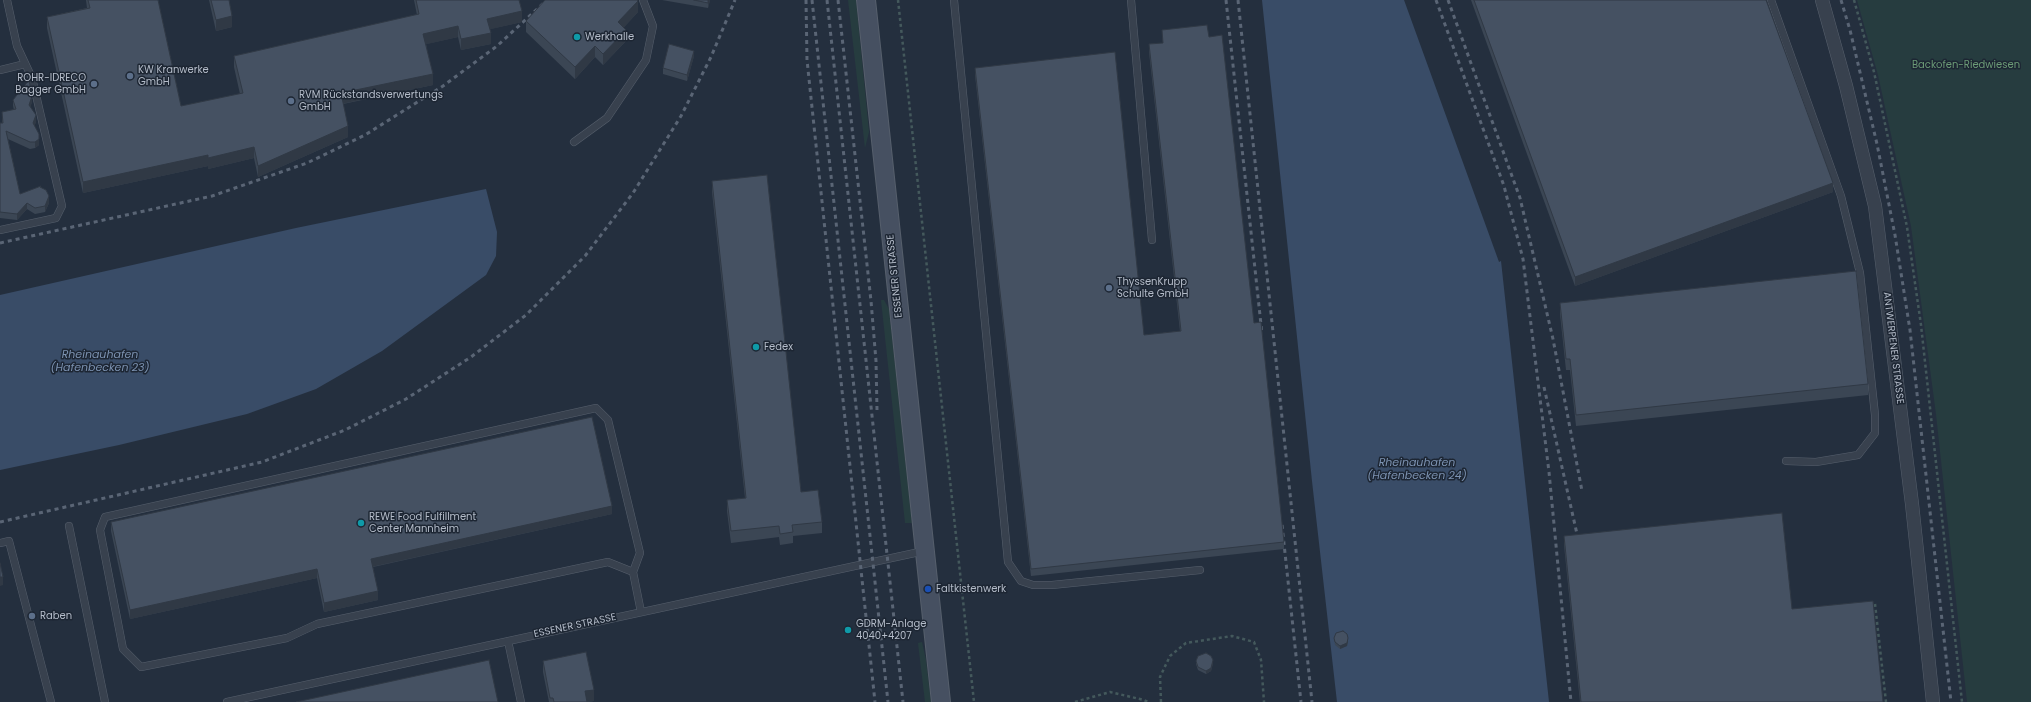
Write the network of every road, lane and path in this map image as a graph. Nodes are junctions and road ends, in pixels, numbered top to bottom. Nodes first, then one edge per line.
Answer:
1 (7, 0) edge
2 (643, 0) edge
3 (866, 0) edge
4 (898, 0) edge
5 (954, 0) edge
6 (1131, 0) edge
7 (1771, 0) edge
8 (1822, 0) edge
9 (1854, 0) edge
10 (25, 64) junction
11 (0, 70) edge
12 (574, 142) dead end
13 (0, 230) edge
14 (1152, 240) dead end
15 (1786, 461) dead end
16 (69, 526) dead end
17 (0, 543) edge
18 (924, 551) junction
19 (1200, 570) dead end
20 (633, 572) junction
21 (1875, 604) edge
22 (641, 612) junction
23 (508, 641) junction
24 (51, 702) edge
25 (105, 702) edge
26 (226, 702) edge
27 (521, 702) edge
28 (941, 702) edge
29 (974, 702) edge
30 (1075, 702) edge
31 (1148, 702) edge
32 (1161, 702) edge
33 (1264, 702) edge
34 (1886, 702) edge
35 (1933, 702) edge
36 (1962, 702) edge

1 - 10 lane
2 - 12 lane
3 - 18 street, ESSENER STRASSE
4 - 29 path
5 - 19 lane
6 - 14 lane
7 - 15 lane
8 - 35 street, ANTWERPENER STRASSE
9 - 36 path
10 - 11 lane
10 - 13 lane
16 - 25 lane
17 - 24 lane
18 - 22 lane, ESSENER STRASSE
18 - 28 street, ESSENER STRASSE
20 - 20 lane
20 - 22 lane
21 - 34 path
22 - 23 lane, ESSENER STRASSE
23 - 26 lane, ESSENER STRASSE
23 - 27 lane
30 - 31 path
32 - 33 path

